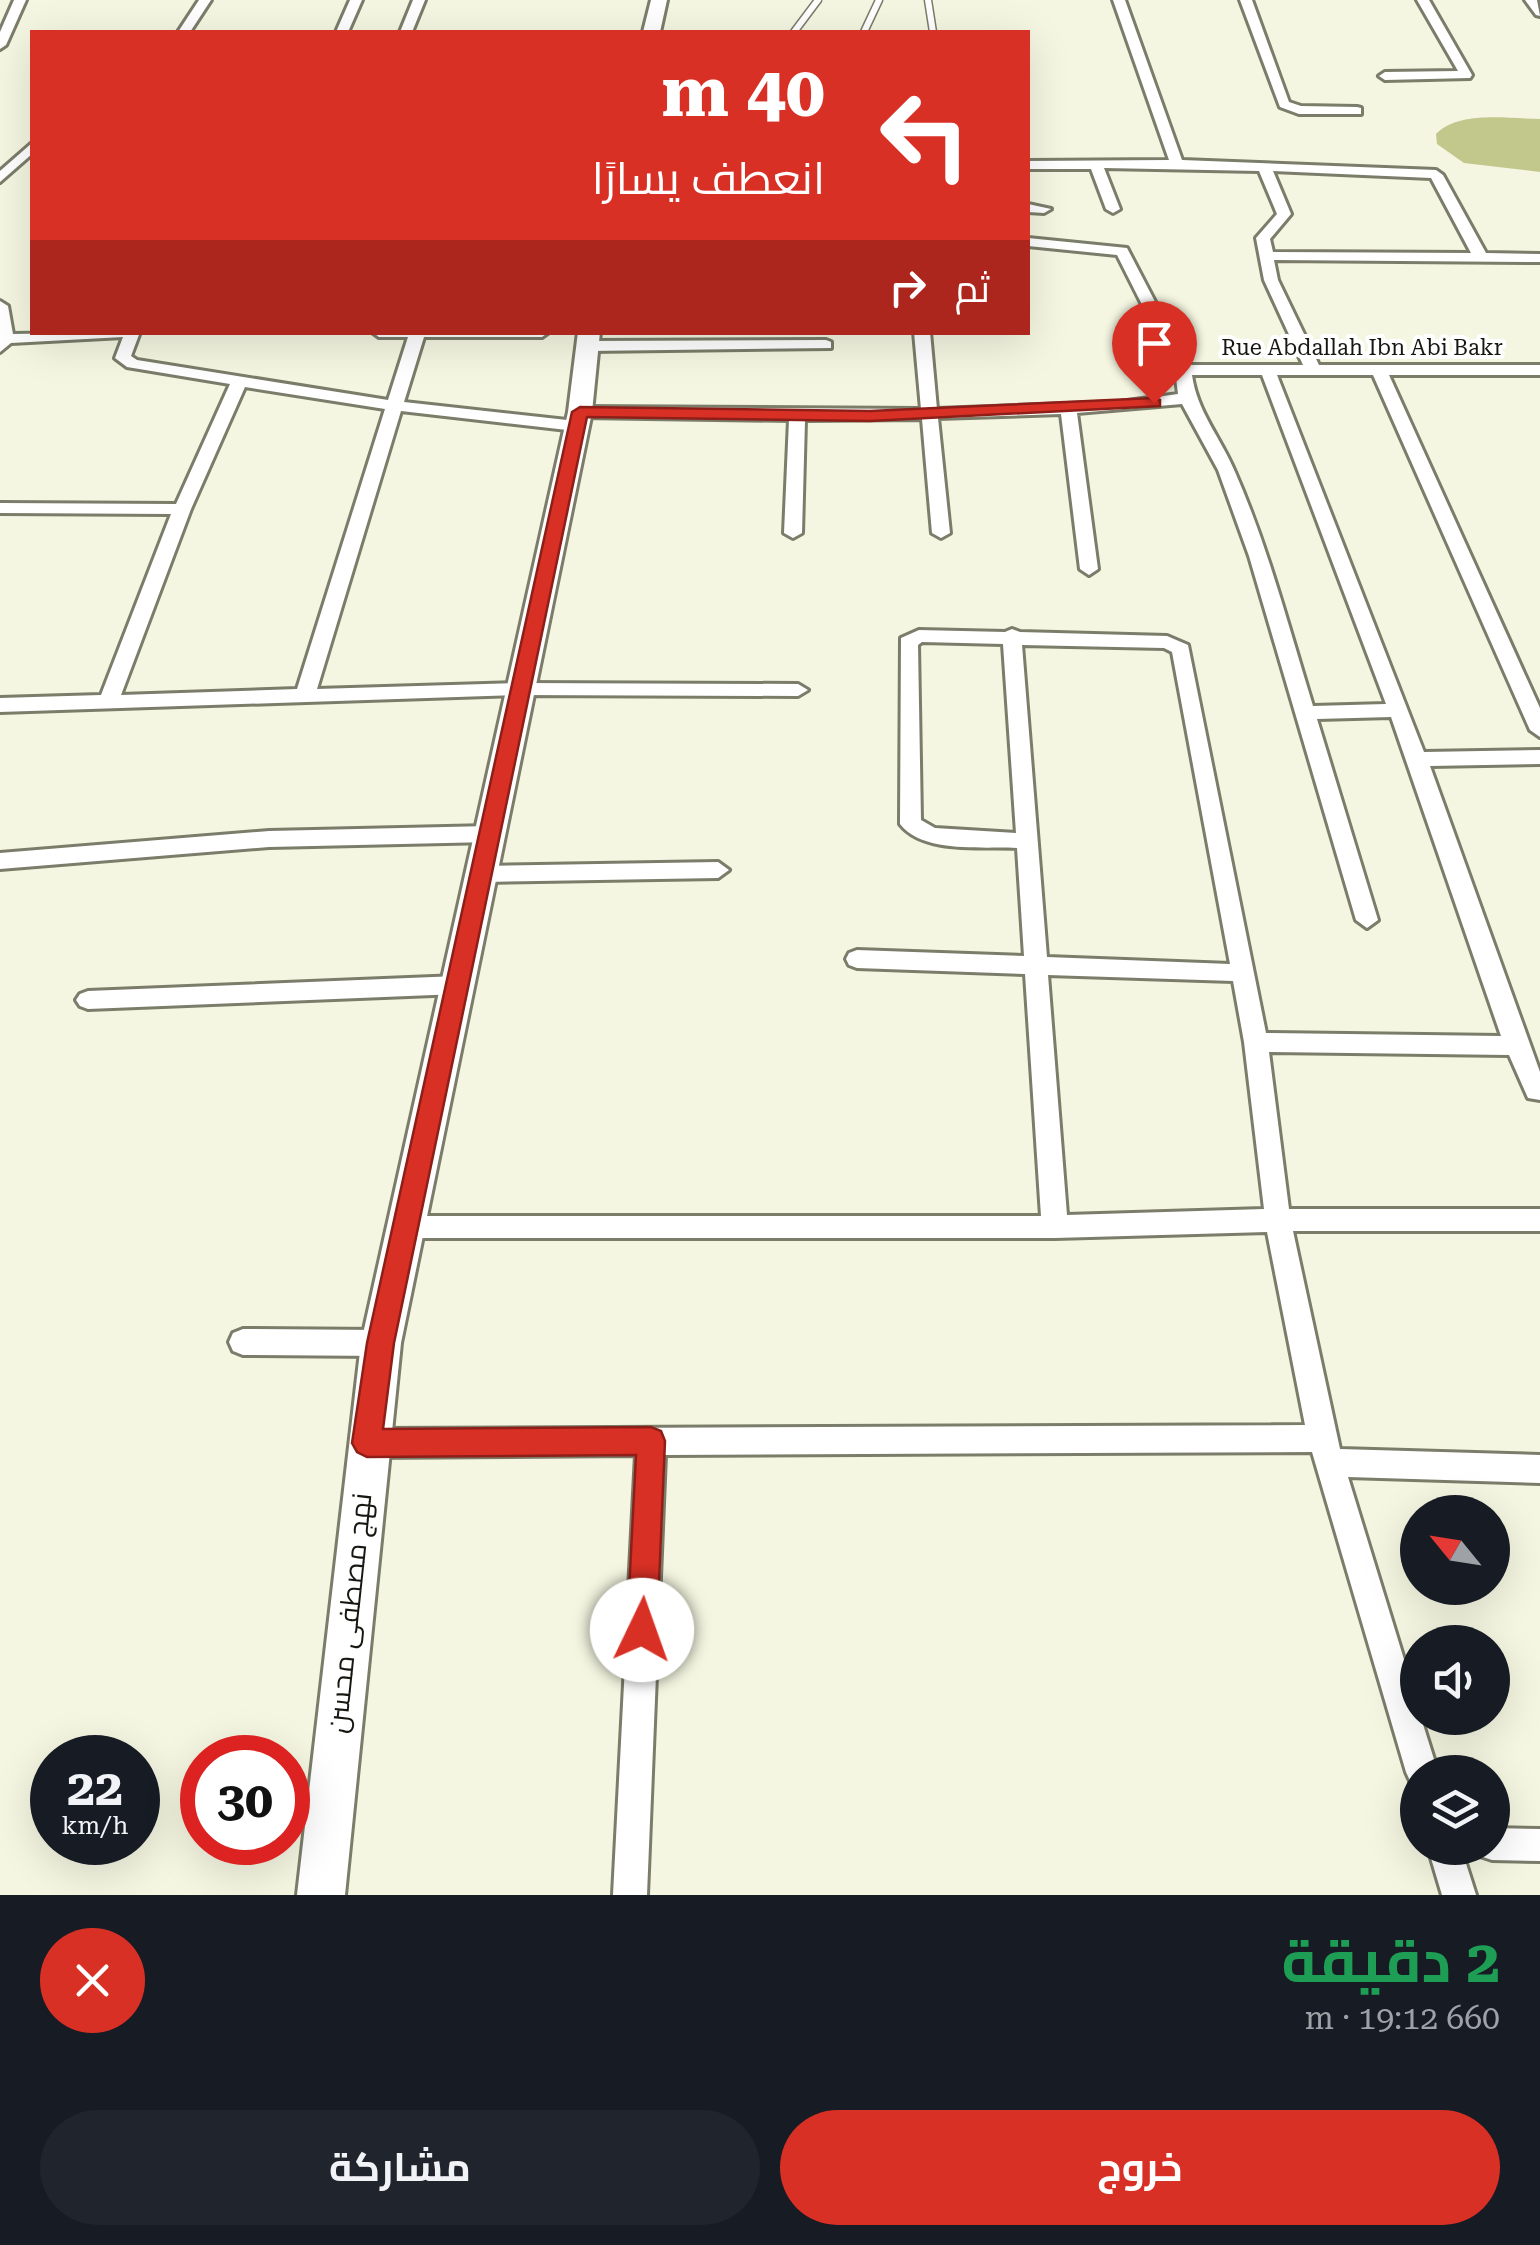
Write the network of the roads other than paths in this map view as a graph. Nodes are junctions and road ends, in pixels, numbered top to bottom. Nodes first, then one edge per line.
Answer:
1 (20, 0) edge
2 (205, 0) edge
3 (356, 0) edge
4 (418, 0) edge
5 (659, 0) edge
6 (818, 0) edge
7 (879, 0) edge
8 (928, 0) edge
9 (1119, 0) edge
10 (1246, 0) edge
11 (1423, 0) edge
12 (1532, 0) edge
13 (1540, 13) edge
14 (185, 30) edge
15 (343, 30) edge
16 (407, 30) edge
17 (652, 30) edge
18 (796, 30) edge
19 (865, 30) edge
20 (932, 30) edge
21 (0, 45) edge
22 (1386, 76) dead end
23 (1357, 112) dead end
24 (30, 149) edge
25 (1176, 164) junction
26 (1030, 165) edge
27 (1096, 165) junction
28 (1264, 167) junction
29 (0, 178) edge
30 (1113, 209) dead end
31 (1030, 242) edge
32 (1266, 256) junction
33 (1540, 258) edge
34 (1482, 260) junction
35 (0, 306) edge
36 (96, 335) edge
37 (130, 335) edge
38 (418, 335) edge
39 (922, 335) edge
40 (590, 339) edge
41 (3, 343) edge
42 (826, 345) dead end
43 (1267, 368) junction
44 (1314, 369) junction
45 (1183, 370) junction
46 (1379, 370) junction
47 (1540, 370) edge
48 (239, 382) junction
49 (1187, 398) junction
50 (396, 406) junction
51 (1068, 409) junction
52 (929, 412) junction
53 (797, 417) junction
54 (578, 419) junction
55 (0, 508) edge
56 (182, 509) junction
57 (793, 533) dead end
58 (941, 533) dead end
59 (1090, 569) dead end
60 (1012, 636) junction
61 (519, 689) junction
62 (798, 690) dead end
63 (305, 696) junction
64 (108, 702) junction
65 (0, 705) edge
66 (1398, 710) junction
67 (1304, 712) junction
68 (1540, 730) edge
69 (1540, 757) edge
70 (1418, 759) junction
71 (490, 834) junction
72 (1026, 841) junction
73 (0, 861) edge
74 (718, 870) dead end
75 (483, 874) junction
76 (1367, 920) dead end
77 (857, 958) dead end
78 (1039, 968) junction
79 (1243, 973) junction
80 (458, 985) junction
81 (88, 1000) dead end
82 (1256, 1042) junction
83 (1516, 1046) junction
84 (1537, 1091) dead end
85 (1278, 1220) junction
86 (1540, 1220) edge
87 (406, 1227) junction
88 (1055, 1227) junction
89 (243, 1342) dead end
90 (380, 1343) junction
91 (651, 1441) junction
92 (367, 1443) junction
93 (1325, 1450) junction
94 (1540, 1470) edge
95 (1417, 1755) edge
96 (1510, 1844) edge
97 (1540, 1845) edge
98 (1450, 1865) edge
99 (321, 1895) edge
100 (630, 1895) edge
101 (1459, 1895) edge

1 - 21 street
2 - 14 street
3 - 15 street
4 - 16 street
5 - 17 main road
6 - 18 lane
7 - 19 lane
8 - 20 lane
9 - 25 street
10 - 23 street
11 - 22 street
12 - 13 street
24 - 29 street
25 - 27 street
25 - 28 street
26 - 27 street
27 - 30 street
28 - 32 street
28 - 34 street
31 - 45 street
32 - 34 street
32 - 44 street
33 - 34 street
35 - 41 street
36 - 41 street
37 - 48 street
38 - 50 street
39 - 52 street
40 - 42 street
40 - 54 main road, نهج مصطفى محسن
43 - 44 street, Rue Abdallah Ibn Abi Bakr
43 - 45 street, Rue Abdallah Ibn Abi Bakr
43 - 66 street
44 - 46 street, Rue Abdallah Ibn Abi Bakr
45 - 49 street
46 - 47 street, Rue Abdallah Ibn Abi Bakr
46 - 68 street
48 - 50 street
48 - 56 street
49 - 51 street
49 - 67 street
50 - 54 street
50 - 63 street
51 - 52 street
51 - 59 street
52 - 53 street
52 - 58 street
53 - 54 street
53 - 57 street
54 - 61 main road, نهج مصطفى محسن
55 - 56 street
56 - 64 street
60 - 72 street
60 - 72 street
60 - 79 street
61 - 62 street
61 - 63 street
61 - 71 main road, نهج مصطفى محسن
63 - 64 street
64 - 65 street
66 - 67 street
66 - 70 street
67 - 76 street
69 - 70 street
70 - 83 street
71 - 73 street
71 - 75 main road, نهج مصطفى محسن
72 - 78 street
74 - 75 street
75 - 80 main road, نهج مصطفى محسن
77 - 78 street
78 - 79 street
78 - 88 street
79 - 82 street
80 - 81 street
80 - 87 main road, نهج مصطفى محسن
82 - 83 street
82 - 85 street
83 - 84 street
85 - 86 street
85 - 88 street
85 - 93 street
87 - 88 street
87 - 90 main road, نهج مصطفى محسن
89 - 90 street
90 - 92 main road, نهج مصطفى محسن
91 - 92 street
91 - 93 street
91 - 100 street
92 - 99 main road, نهج مصطفى محسن
93 - 94 street
93 - 95 street
96 - 97 street
98 - 101 street

